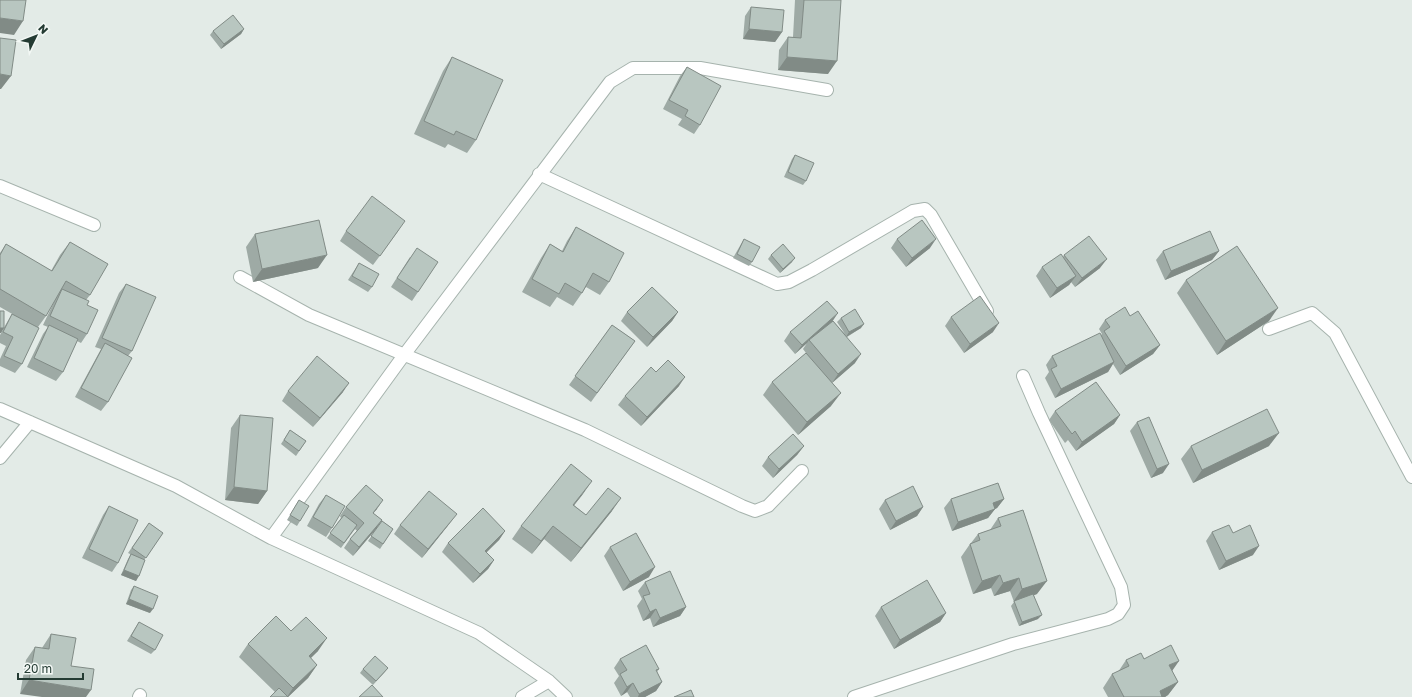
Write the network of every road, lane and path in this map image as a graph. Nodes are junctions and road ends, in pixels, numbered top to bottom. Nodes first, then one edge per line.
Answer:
1 (827, 90) dead end
2 (539, 174) junction
3 (0, 186) edge
4 (94, 225) dead end
5 (240, 278) dead end
6 (993, 321) edge
7 (1269, 329) edge
8 (404, 354) junction
9 (1023, 376) dead end
10 (0, 409) edge
11 (30, 422) junction
12 (0, 458) edge
13 (802, 471) dead end
14 (1412, 477) edge
15 (271, 538) junction
16 (549, 681) junction
17 (522, 697) edge
18 (566, 697) edge
19 (854, 697) edge

1 - 2 street
2 - 6 street
2 - 8 street
3 - 4 street
5 - 8 street
7 - 14 street
8 - 13 street
8 - 15 street
9 - 19 street
10 - 11 street
11 - 12 street
11 - 15 street
15 - 16 street
16 - 17 street
16 - 18 street

